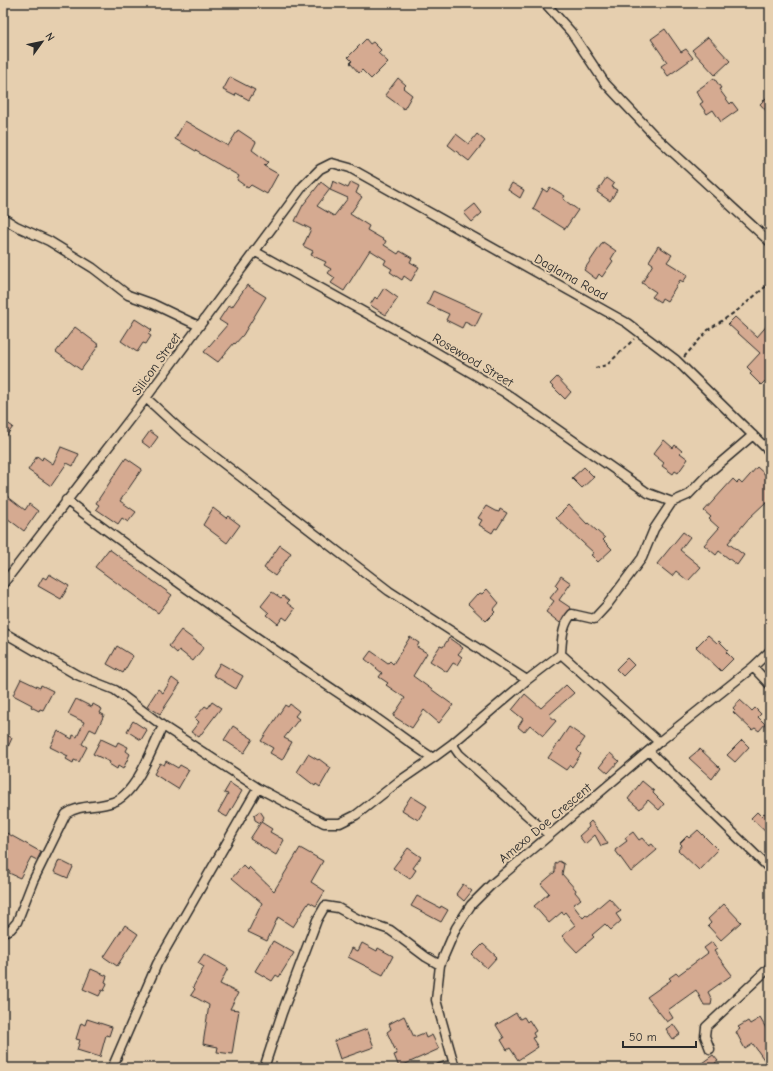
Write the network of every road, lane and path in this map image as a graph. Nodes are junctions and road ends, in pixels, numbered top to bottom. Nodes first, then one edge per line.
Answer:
1 (545, 3) edge
2 (332, 164) joint
3 (3, 218) edge
4 (770, 242) edge
5 (254, 251) junction
6 (770, 283) edge
7 (198, 326) junction
8 (642, 334) junction
9 (679, 363) junction
10 (595, 368) dead end
11 (146, 398) junction
12 (753, 435) junction
13 (770, 452) edge
14 (66, 500) junction
15 (672, 502) junction
16 (3, 584) edge
17 (3, 632) edge
18 (770, 651) edge
19 (561, 654) junction
20 (753, 668) junction
21 (527, 680) junction
22 (770, 684) edge
23 (163, 726) junction
24 (659, 742) junction
25 (452, 744) junction
26 (650, 752) junction
27 (433, 758) junction
28 (258, 788) junction
29 (549, 835) junction
30 (770, 869) edge
31 (3, 932) edge
32 (440, 965) junction
33 (770, 967) edge
34 (710, 1049) dead end
35 (454, 1066) edge
36 (112, 1068) edge
37 (264, 1068) edge
38 (440, 1068) edge

1 - 4 street
2 - 5 street, Silicon Street
2 - 8 street, Daglama Road
3 - 7 street
5 - 7 street, Silicon Street
5 - 15 street, Rosewood Street
6 - 9 path
7 - 11 street, Silicon Street
8 - 9 street, Daglama Road
8 - 10 path
9 - 12 street, Daglama Road
11 - 14 street, Silicon Street
11 - 21 street
12 - 13 street, Daglama Road
12 - 15 street
14 - 16 street, Silicon Street
14 - 27 street
15 - 19 street
17 - 23 street
18 - 20 street, Amexo Doe Crescent
19 - 21 street
19 - 24 street
20 - 22 street
20 - 24 street, Amexo Doe Crescent
21 - 25 street
23 - 28 street
23 - 31 street
24 - 26 street, Amexo Doe Crescent
25 - 27 street
25 - 29 street
26 - 29 street, Amexo Doe Crescent
26 - 30 street
27 - 28 street
28 - 36 street
29 - 32 street, Amexo Doe Crescent
32 - 35 street, Amexo Doe Crescent
32 - 37 street
33 - 34 street
35 - 38 street

